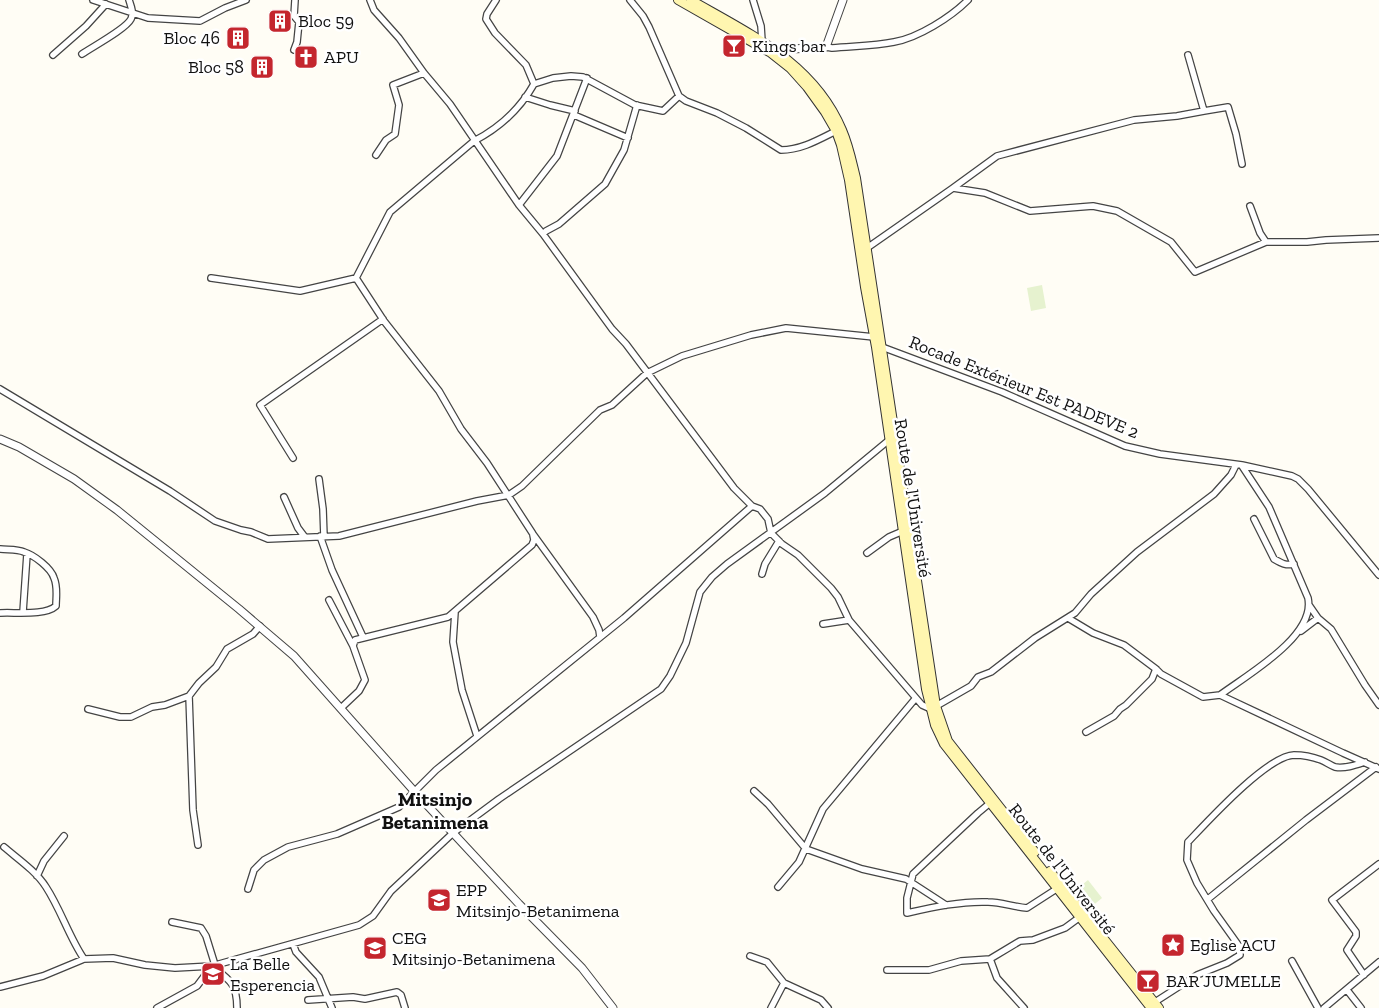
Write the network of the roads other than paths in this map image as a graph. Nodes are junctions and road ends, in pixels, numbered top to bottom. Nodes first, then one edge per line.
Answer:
1 (93, 0) edge
2 (129, 0) edge
3 (246, 0) edge
4 (295, 0) edge
5 (370, 0) edge
6 (496, 0) edge
7 (630, 0) edge
8 (678, 0) edge
9 (691, 0) edge
10 (753, 0) edge
11 (843, 0) edge
12 (968, 0) edge
13 (106, 4) junction
14 (133, 12) junction
15 (762, 42) junction
16 (826, 47) junction
17 (294, 50) dead end
18 (776, 50) junction
19 (82, 54) dead end
20 (53, 55) dead end
21 (1188, 55) dead end
22 (424, 73) junction
23 (588, 78) junction
24 (534, 84) junction
25 (679, 96) junction
26 (525, 98) junction
27 (637, 105) junction
28 (1204, 111) junction
29 (574, 113) junction
30 (836, 131) junction
31 (628, 138) junction
32 (474, 141) junction
33 (376, 155) dead end
34 (1242, 164) dead end
35 (953, 188) junction
36 (519, 205) junction
37 (1250, 206) dead end
38 (543, 234) junction
39 (1379, 238) edge
40 (1266, 242) junction
41 (867, 248) junction
42 (211, 278) dead end
43 (356, 278) junction
44 (383, 319) junction
45 (874, 337) junction
46 (882, 346) junction
47 (647, 373) junction
48 (0, 390) edge
49 (0, 439) edge
50 (889, 440) junction
51 (293, 458) dead end
52 (1239, 465) junction
53 (318, 479) dead end
54 (510, 495) junction
55 (284, 497) dead end
56 (752, 506) junction
57 (1254, 519) dead end
58 (903, 531) junction
59 (771, 533) junction
60 (533, 534) junction
61 (304, 536) junction
62 (322, 537) junction
63 (779, 541) junction
64 (0, 549) edge
65 (867, 553) dead end
66 (27, 554) junction
67 (1294, 564) junction
68 (762, 574) dead end
69 (1379, 575) edge
70 (329, 600) dead end
71 (1309, 605) junction
72 (23, 612) junction
73 (455, 612) junction
74 (0, 613) edge
75 (1068, 618) junction
76 (1318, 618) junction
77 (849, 620) junction
78 (823, 624) dead end
79 (260, 626) junction
80 (1298, 634) junction
81 (363, 637) junction
82 (600, 637) junction
83 (353, 646) junction
84 (926, 657) junction
85 (1156, 669) junction
86 (1220, 695) junction
87 (189, 696) junction
88 (915, 699) junction
89 (1379, 705) edge
90 (933, 707) junction
91 (88, 708) dead end
92 (341, 708) junction
93 (1086, 732) dead end
94 (478, 736) junction
95 (1365, 762) junction
96 (1377, 768) edge
97 (414, 791) junction
98 (754, 791) dead end
99 (990, 803) junction
100 (453, 833) junction
101 (64, 836) dead end
102 (198, 845) dead end
103 (4, 846) dead end
104 (806, 849) junction
105 (1379, 864) edge
106 (37, 876) junction
107 (911, 882) junction
108 (778, 887) dead end
109 (1058, 888) junction
110 (248, 889) dead end
111 (1208, 899) junction
112 (946, 904) junction
113 (1080, 917) junction
114 (172, 922) dead end
115 (293, 944) junction
116 (750, 956) dead end
117 (990, 959) junction
118 (84, 960) junction
119 (1292, 961) dead end
120 (1379, 962) edge
121 (213, 965) junction
122 (887, 970) dead end
123 (1364, 975) junction
124 (784, 984) junction
125 (0, 987) edge
126 (1346, 990) junction
127 (308, 1000) dead end
128 (329, 1000) junction
129 (1155, 1006) edge
130 (156, 1008) edge
131 (237, 1008) edge
132 (332, 1008) edge
133 (405, 1008) edge
134 (613, 1008) edge
135 (771, 1008) edge
136 (828, 1008) edge
137 (1024, 1008) edge
138 (1318, 1008) edge
139 (1324, 1008) edge
140 (1361, 1008) edge

1 - 13 street
2 - 14 street
3 - 14 street
4 - 17 street
5 - 22 street
6 - 24 street
7 - 25 street
8 - 30 main road, Route de l'Université
9 - 15 main road, Route de l'Université
10 - 15 street
11 - 16 street
12 - 16 street
13 - 14 street
13 - 20 street
14 - 19 street
15 - 18 main road, Route de l'Université
16 - 18 street
18 - 41 main road, Route de l'Université
21 - 28 street
22 - 32 street
22 - 33 street
23 - 24 street
23 - 27 street
23 - 29 street
24 - 26 street
25 - 27 street
25 - 30 street
26 - 29 street
26 - 32 street
27 - 31 street
28 - 34 street
28 - 35 street
29 - 31 street
29 - 36 street
30 - 45 main road, Route de l'Université
31 - 38 street
32 - 36 street
32 - 43 street
35 - 40 street
35 - 41 street
36 - 38 street
37 - 40 street
38 - 47 street
39 - 40 street
41 - 46 main road, Route de l'Université
42 - 43 street
43 - 44 street
44 - 51 street
44 - 54 street
45 - 47 street
45 - 50 main road, Route de l'Université
46 - 52 street, Rocade Extérieur Est PADEVE 2
46 - 84 main road, Route de l'Université
47 - 54 street
47 - 56 street
48 - 61 street
49 - 79 street
50 - 58 main road, Route de l'Université
50 - 59 street
52 - 67 street
52 - 69 street, Rocade Extérieur Est PADEVE 2
52 - 75 street
53 - 62 street
54 - 60 street
54 - 62 street
55 - 61 street
56 - 59 street
56 - 82 street
57 - 67 street
58 - 65 street
58 - 84 main road, Route de l'Université
59 - 63 street
59 - 100 street
60 - 73 street
60 - 82 street
61 - 62 street
62 - 81 street
63 - 68 street
63 - 77 street
64 - 66 street
66 - 72 street
66 - 72 street
67 - 71 street
70 - 83 street
71 - 76 street
71 - 80 street
72 - 74 street
73 - 81 street
73 - 94 street
75 - 85 street
75 - 90 street
76 - 80 street
76 - 89 street
77 - 78 street
77 - 88 street
79 - 87 street
79 - 92 street
80 - 86 street
81 - 83 street
82 - 94 street
83 - 92 street
84 - 90 main road, Route de l'Université
85 - 86 street
85 - 93 street
86 - 95 street
87 - 91 street
87 - 102 street
88 - 90 street
88 - 104 street
90 - 99 main road, Route de l'Université
90 - 129 main road, Route de l'Université
92 - 97 street
94 - 97 street
95 - 96 street
95 - 111 street
96 - 111 street
97 - 100 street
97 - 110 street
98 - 104 street
99 - 107 street
99 - 109 main road, Route de l'Université
100 - 115 street
100 - 134 street
101 - 106 street
103 - 106 street
104 - 107 street
104 - 108 street
105 - 123 street
106 - 118 street
107 - 112 street
107 - 112 street
109 - 112 street
109 - 113 main road, Route de l'Université
111 - 129 street
113 - 117 street
113 - 129 main road, Route de l'Université
114 - 121 street
115 - 121 street
115 - 128 street
116 - 124 street
117 - 122 street
117 - 137 street
118 - 121 street
118 - 125 street
119 - 138 street
120 - 123 street
121 - 130 street
121 - 131 street
123 - 126 street
124 - 135 street
124 - 136 street
126 - 139 street
126 - 140 street
127 - 128 street
128 - 132 street
128 - 133 street

